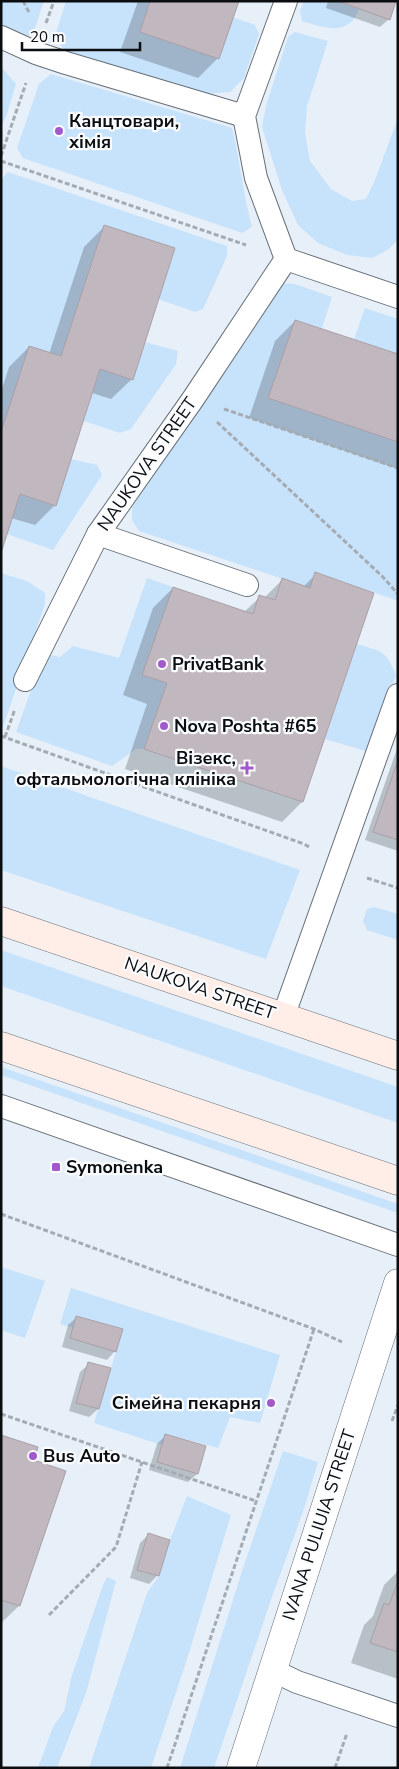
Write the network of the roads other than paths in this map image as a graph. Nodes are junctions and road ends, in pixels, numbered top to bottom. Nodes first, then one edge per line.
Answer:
1 (286, 1) edge
2 (1, 37) edge
3 (244, 116) junction
4 (286, 259) junction
5 (398, 297) edge
6 (98, 534) junction
7 (247, 585) dead end
8 (25, 680) dead end
9 (398, 695) edge
10 (1, 921) edge
11 (283, 1017) junction
12 (1, 1046) edge
13 (398, 1056) edge
14 (1, 1106) edge
15 (398, 1181) edge
16 (398, 1245) edge
17 (398, 1283) edge
18 (272, 1670) junction
19 (398, 1716) edge
20 (241, 1768) edge

1 - 3 lane
2 - 3 lane
3 - 4 lane
4 - 5 lane
4 - 6 lane, NAUKOVA STREET
6 - 7 lane
6 - 8 lane, NAUKOVA STREET
9 - 11 lane
10 - 11 main road, NAUKOVA STREET
11 - 13 main road, NAUKOVA STREET
12 - 15 main road
14 - 16 lane
17 - 18 street, IVANA PULIUIA STREET
18 - 19 lane
18 - 20 street, IVANA PULIUIA STREET

